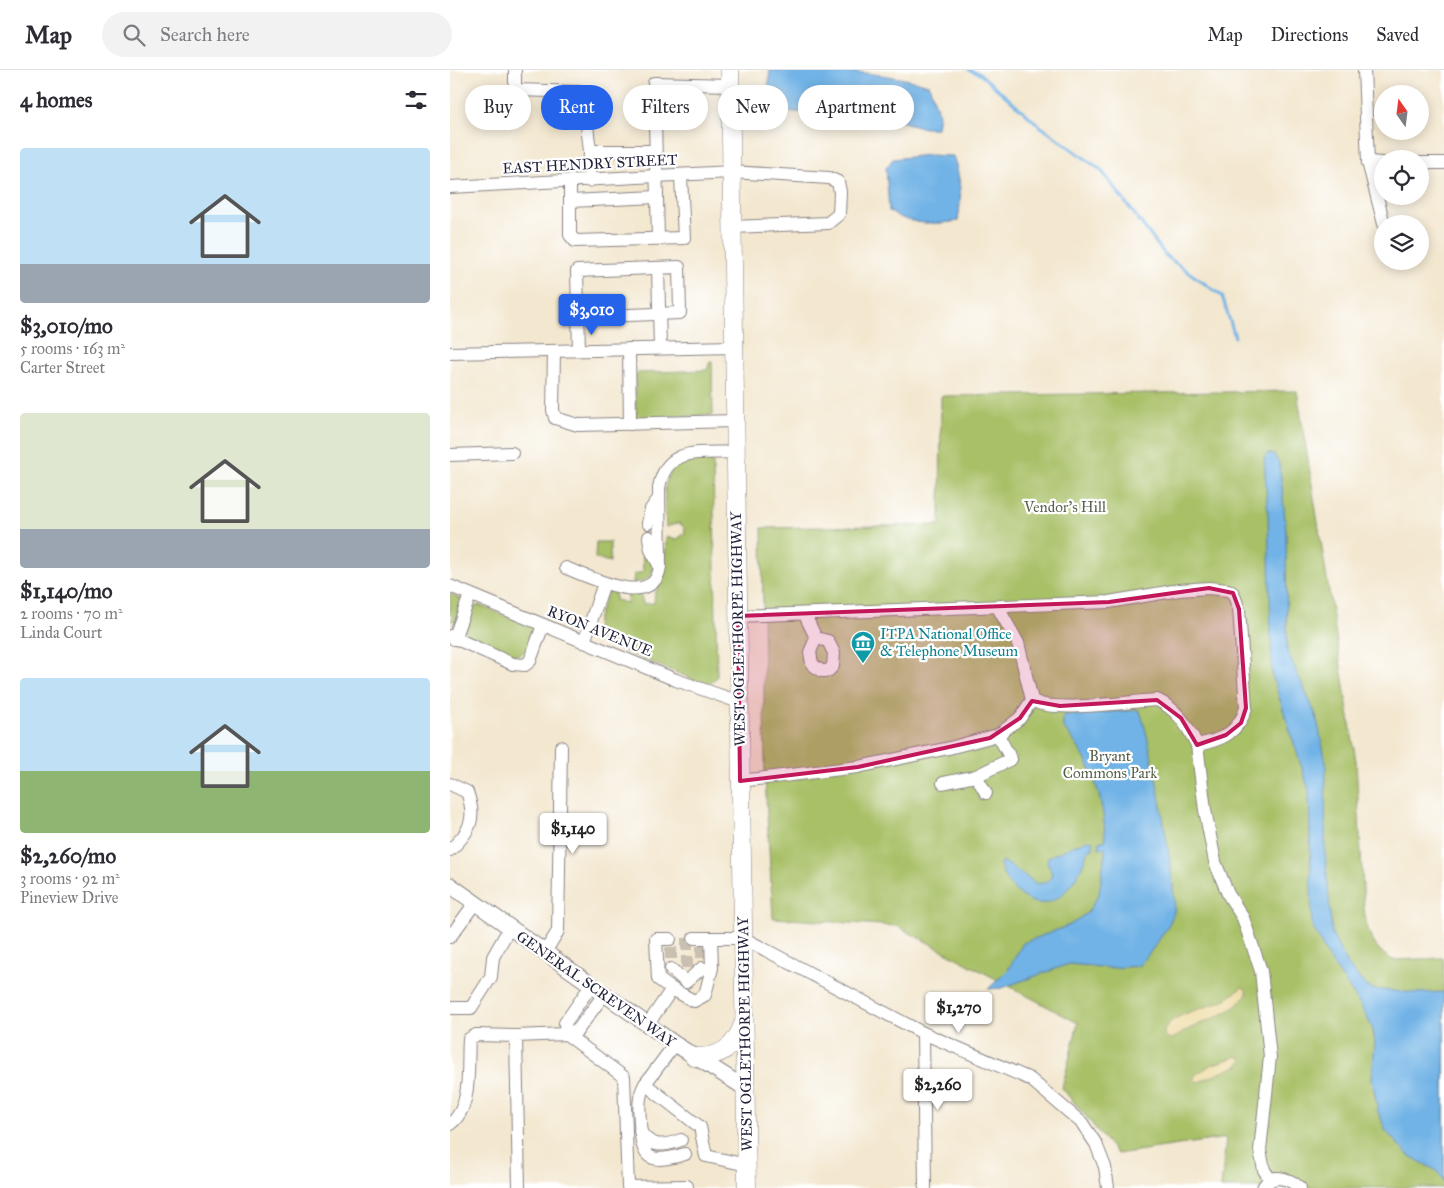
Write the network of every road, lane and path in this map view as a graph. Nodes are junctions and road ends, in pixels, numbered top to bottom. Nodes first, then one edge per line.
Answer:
1 (515, 70) edge
2 (688, 70) edge
3 (1364, 70) edge
4 (730, 77) edge
5 (687, 84) junction
6 (655, 150) junction
7 (590, 151) junction
8 (1368, 162) junction
9 (1374, 162) edge
10 (1429, 163) edge
11 (1444, 164) edge
12 (731, 172) junction
13 (681, 176) junction
14 (656, 178) junction
15 (589, 181) junction
16 (570, 182) junction
17 (450, 187) edge
18 (657, 197) junction
19 (570, 201) junction
20 (1382, 215) edge
21 (732, 227) junction
22 (658, 238) junction
23 (658, 268) junction
24 (659, 314) junction
25 (580, 317) junction
26 (734, 347) junction
27 (660, 348) junction
28 (629, 349) junction
29 (579, 350) junction
30 (554, 351) junction
31 (450, 354) edge
32 (735, 420) junction
33 (630, 424) junction
34 (736, 452) junction
35 (512, 453) dead end
36 (450, 455) edge
37 (660, 498) junction
38 (648, 523) dead end
39 (649, 537) dead end
40 (660, 567) junction
41 (566, 568) dead end
42 (604, 582) junction
43 (450, 586) edge
44 (470, 595) junction
45 (997, 606) junction
46 (806, 615) junction
47 (738, 616) junction
48 (543, 625) junction
49 (452, 638) edge
50 (816, 638) dead end
51 (584, 642) junction
52 (1032, 700) junction
53 (739, 702) junction
54 (998, 735) junction
55 (1197, 745) junction
56 (561, 747) dead end
57 (976, 776) junction
58 (740, 781) junction
59 (943, 783) dead end
60 (450, 784) edge
61 (986, 793) dead end
62 (450, 850) edge
63 (450, 885) edge
64 (474, 902) junction
65 (510, 928) junction
66 (450, 937) edge
67 (743, 938) junction
68 (674, 941) dead end
69 (545, 952) junction
70 (687, 968) tunnel mouth
71 (702, 968) dead end
72 (671, 969) dead end
73 (686, 982) junction
74 (592, 984) junction
75 (672, 989) junction
76 (605, 993) junction
77 (686, 997) junction
78 (450, 1008) edge
79 (744, 1021) junction
80 (648, 1024) junction
81 (567, 1033) junction
82 (924, 1033) junction
83 (516, 1036) junction
84 (675, 1044) junction
85 (694, 1057) junction
86 (644, 1084) junction
87 (745, 1088) junction
88 (450, 1124) edge
89 (691, 1145) junction
90 (747, 1165) junction
91 (1266, 1184) edge
92 (519, 1188) edge
93 (628, 1188) edge
94 (687, 1188) edge
95 (747, 1188) edge
96 (925, 1188) edge
97 (1108, 1188) edge
98 (1300, 1188) edge

1 - 7 street
2 - 5 street
3 - 8 street
4 - 5 street
4 - 12 highway, WEST OGLETHORPE HIGHWAY
5 - 6 street
6 - 7 street
6 - 14 street
7 - 15 street
8 - 9 street
8 - 20 street
10 - 11 street
12 - 13 street, EAST HENDRY STREET
12 - 21 highway, WEST OGLETHORPE HIGHWAY
12 - 21 street, EAST HENDRY STREET
13 - 14 street, EAST HENDRY STREET
13 - 22 street
14 - 15 street, EAST HENDRY STREET
14 - 18 street
15 - 16 street, EAST HENDRY STREET
16 - 17 street, EAST HENDRY STREET
16 - 19 street
18 - 19 street
18 - 22 street
19 - 22 street
21 - 26 highway, WEST OGLETHORPE HIGHWAY
23 - 24 street
23 - 24 street
23 - 25 street
24 - 25 street
24 - 27 street
25 - 29 street
26 - 27 street
26 - 32 highway, WEST OGLETHORPE HIGHWAY
27 - 28 street
28 - 29 street
28 - 33 street
29 - 30 street
30 - 31 street
30 - 33 street
32 - 33 street
32 - 34 highway, WEST OGLETHORPE HIGHWAY
34 - 37 street
34 - 47 highway, WEST OGLETHORPE HIGHWAY
35 - 36 street
37 - 38 street
37 - 40 street
39 - 40 street
40 - 42 street
41 - 42 street
42 - 51 street
43 - 44 street, RYON AVENUE
44 - 48 street, RYON AVENUE
44 - 49 street
45 - 46 street
45 - 52 street
45 - 55 street
46 - 47 street
46 - 50 street
47 - 53 highway, WEST OGLETHORPE HIGHWAY
48 - 49 street
48 - 51 street, RYON AVENUE
51 - 53 street, RYON AVENUE
52 - 54 street
52 - 55 street
53 - 58 highway, WEST OGLETHORPE HIGHWAY
54 - 57 street
54 - 58 street
55 - 91 street
56 - 69 street
57 - 59 street
57 - 61 street
58 - 67 highway, WEST OGLETHORPE HIGHWAY
60 - 62 street
63 - 64 main road, GENERAL SCREVEN WAY
64 - 65 main road, GENERAL SCREVEN WAY
64 - 66 street
65 - 69 main road, GENERAL SCREVEN WAY
65 - 78 street
67 - 77 street
67 - 79 highway, WEST OGLETHORPE HIGHWAY
67 - 82 street
68 - 75 street
69 - 74 main road, GENERAL SCREVEN WAY
70 - 73 street
71 - 73 street
72 - 73 street
73 - 77 street
74 - 76 main road, GENERAL SCREVEN WAY
74 - 81 street
75 - 77 street
75 - 80 street
76 - 80 main road, GENERAL SCREVEN WAY
76 - 81 street
79 - 85 highway
79 - 87 highway, WEST OGLETHORPE HIGHWAY
80 - 84 main road, GENERAL SCREVEN WAY
81 - 83 street
81 - 93 street
82 - 96 street
82 - 97 street
83 - 88 street
83 - 92 street
84 - 85 main road, GENERAL SCREVEN WAY
84 - 86 street
85 - 87 main road, GENERAL SCREVEN WAY
86 - 89 street
86 - 89 street
87 - 90 highway, WEST OGLETHORPE HIGHWAY
89 - 90 street
90 - 95 highway, WEST OGLETHORPE HIGHWAY
91 - 98 street
93 - 94 street

